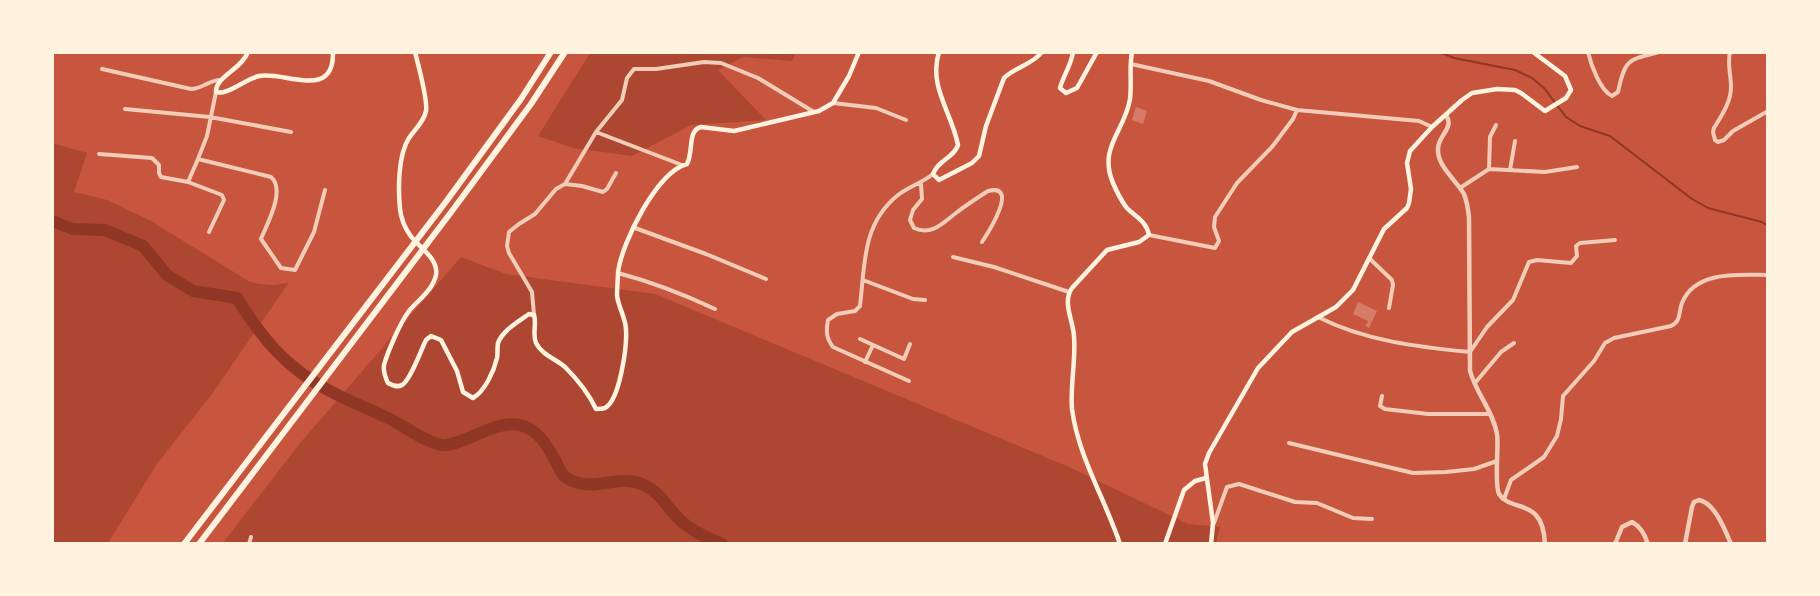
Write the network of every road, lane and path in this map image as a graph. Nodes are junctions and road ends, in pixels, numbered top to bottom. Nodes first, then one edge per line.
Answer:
1 (248, 52) edge
2 (333, 52) edge
3 (415, 52) edge
4 (551, 52) edge
5 (565, 52) edge
6 (860, 52) edge
7 (939, 52) edge
8 (1042, 52) edge
9 (1073, 52) edge
10 (1097, 52) edge
11 (1132, 52) edge
12 (1533, 52) edge
13 (1588, 52) edge
14 (1659, 52) edge
15 (1730, 52) edge
16 (1130, 64) junction
17 (102, 69) dead end
18 (220, 80) junction
19 (216, 92) junction
20 (833, 103) junction
21 (125, 109) dead end
22 (1297, 110) junction
23 (1767, 111) edge
24 (815, 112) junction
25 (1446, 115) junction
26 (210, 117) junction
27 (906, 120) dead end
28 (1496, 125) dead end
29 (1432, 127) junction
30 (291, 132) dead end
31 (596, 132) junction
32 (1515, 141) dead end
33 (99, 154) dead end
34 (198, 159) junction
35 (682, 165) junction
36 (1576, 167) dead end
37 (1489, 169) junction
38 (1510, 170) junction
39 (616, 172) dead end
40 (933, 174) junction
41 (188, 182) junction
42 (566, 184) junction
43 (921, 184) junction
44 (1460, 188) junction
45 (325, 190) dead end
46 (635, 228) junction
47 (209, 232) dead end
48 (1149, 235) junction
49 (1615, 240) dead end
50 (982, 242) dead end
51 (953, 257) dead end
52 (1369, 257) junction
53 (618, 273) junction
54 (1767, 275) edge
55 (766, 279) dead end
56 (863, 280) junction
57 (1069, 292) junction
58 (925, 300) dead end
59 (1389, 308) dead end
60 (715, 309) dead end
61 (534, 315) junction
62 (1318, 317) junction
63 (860, 339) dead end
64 (1514, 343) dead end
65 (910, 344) dead end
66 (873, 345) junction
67 (1470, 352) junction
68 (865, 362) junction
69 (909, 381) dead end
70 (1474, 384) junction
71 (1382, 396) dead end
72 (1490, 414) junction
73 (1289, 443) dead end
74 (1498, 461) junction
75 (1206, 478) junction
76 (1504, 499) junction
77 (1372, 519) dead end
78 (1213, 523) junction
79 (251, 537) dead end
80 (184, 543) edge
81 (199, 543) edge
82 (249, 543) edge
83 (1120, 543) edge
84 (1165, 543) edge
85 (1211, 543) edge
86 (1545, 543) edge
87 (1615, 543) edge
88 (1648, 543) edge
89 (1685, 543) edge
90 (1731, 543) edge

1 - 18 main road
2 - 19 main road
3 - 61 main road
4 - 80 highway
5 - 81 highway
6 - 20 main road
7 - 40 main road
8 - 40 main road
9 - 10 main road
11 - 16 main road
12 - 25 main road
13 - 14 street
15 - 23 street
16 - 22 street
16 - 48 main road
17 - 18 street
18 - 19 main road
19 - 26 street
20 - 24 main road
20 - 27 street
21 - 26 street
22 - 29 street
22 - 48 street
24 - 31 street
24 - 35 main road
25 - 29 main road
25 - 44 street
26 - 30 street
26 - 34 street
28 - 37 street
29 - 52 main road
31 - 35 street
31 - 42 street
32 - 38 street
33 - 41 street
34 - 41 street
34 - 45 street
35 - 46 main road
36 - 38 street
37 - 38 street
37 - 44 street
39 - 42 street
40 - 43 street
41 - 47 street
42 - 61 street
43 - 50 street
43 - 56 street
44 - 67 street
46 - 53 main road
46 - 55 street
48 - 57 main road
49 - 67 street
51 - 57 street
52 - 59 street
52 - 62 main road
53 - 60 street
53 - 61 main road
54 - 76 street
56 - 58 street
56 - 68 street
57 - 83 main road
62 - 67 street
62 - 75 main road
63 - 66 street
64 - 70 street
65 - 66 street
66 - 68 street
67 - 70 street
68 - 69 street
70 - 72 street
71 - 72 street
72 - 74 street
73 - 74 street
74 - 76 street
75 - 78 main road
75 - 84 main road
76 - 86 street
77 - 78 street
78 - 85 main road
79 - 82 street
87 - 88 street
89 - 90 street

